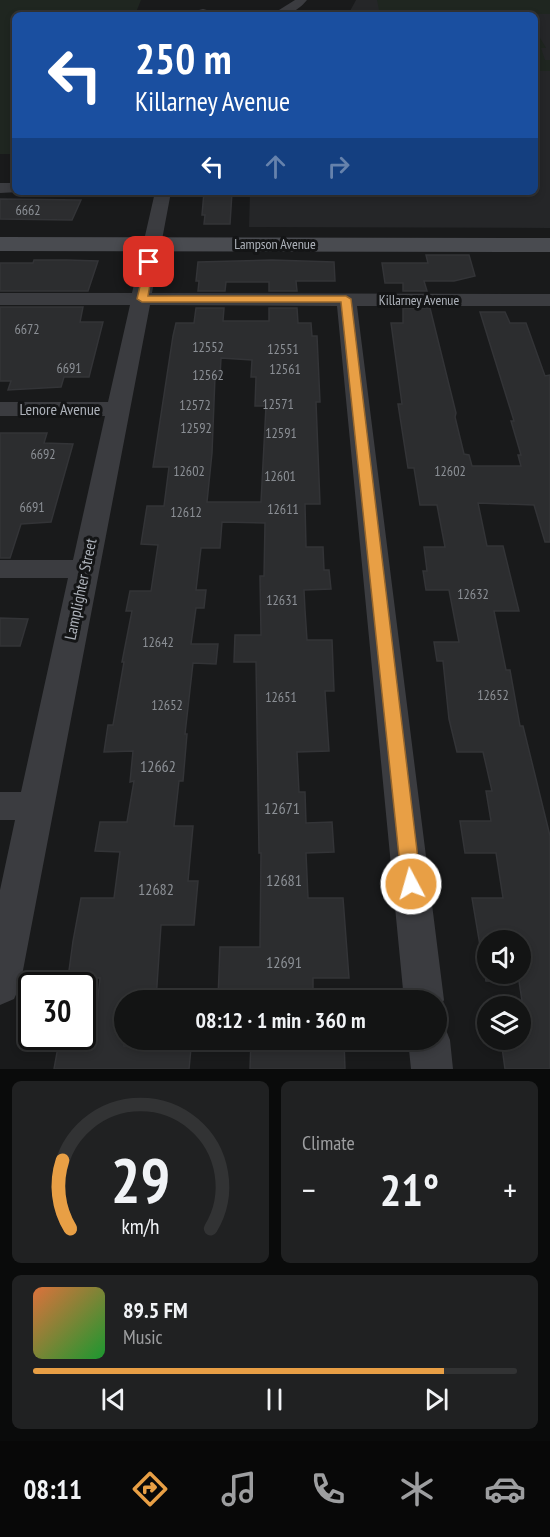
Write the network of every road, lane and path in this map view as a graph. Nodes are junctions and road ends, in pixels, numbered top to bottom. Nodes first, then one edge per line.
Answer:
1 (301, 0) edge
2 (283, 12) edge
3 (162, 195) edge
4 (0, 234) edge
5 (550, 235) edge
6 (154, 239) junction
7 (0, 244) edge
8 (550, 244) edge
9 (0, 298) edge
10 (142, 299) junction
11 (346, 299) junction
12 (550, 300) edge
13 (0, 409) edge
14 (120, 410) junction
15 (0, 569) edge
16 (83, 569) junction
17 (0, 806) edge
18 (35, 806) junction
19 (0, 986) edge
20 (423, 990) edge
21 (430, 1050) edge
22 (432, 1069) edge

1 - 2 street
3 - 6 street, Lamplighter Street
4 - 6 main road, Lampson Avenue
5 - 6 main road, Lampson Avenue
6 - 7 main road, Lampson Avenue
6 - 8 main road, Lampson Avenue
6 - 10 street, Lamplighter Street
9 - 10 street, Killarney Avenue
10 - 11 street, Killarney Avenue
10 - 14 street, Lamplighter Street
11 - 12 street, Killarney Avenue
11 - 20 street
13 - 14 street, Lenore Avenue
14 - 16 street, Lamplighter Street
15 - 16 street
16 - 18 street, Lamplighter Street
17 - 18 street
18 - 19 street, Lamplighter Street
21 - 22 street

